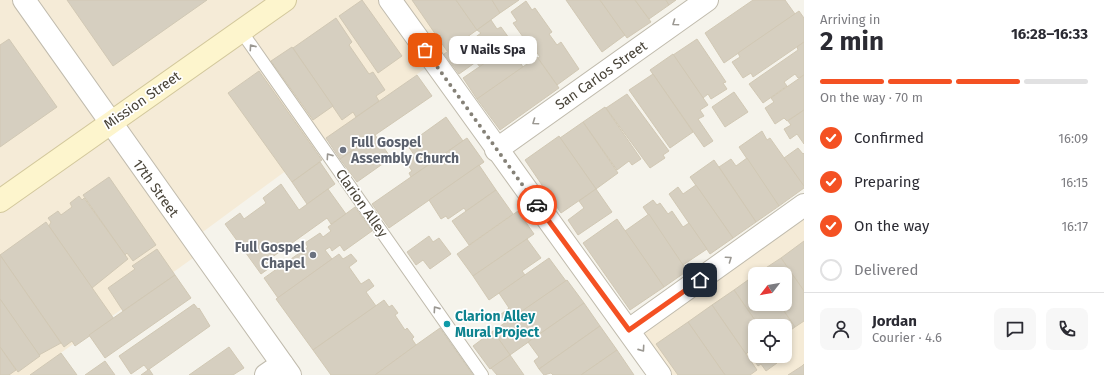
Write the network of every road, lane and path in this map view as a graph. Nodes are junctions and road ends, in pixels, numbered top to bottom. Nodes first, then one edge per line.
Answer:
1 (24, 0) edge
2 (285, 0) edge
3 (390, 0) edge
4 (707, 0) edge
5 (241, 31) junction
6 (110, 122) junction
7 (496, 150) junction
8 (0, 201) edge
9 (804, 206) edge
10 (629, 330) junction
11 (279, 371) edge
12 (482, 375) edge
13 (660, 375) edge

1 - 6 street, 17th Street
2 - 5 main road, Mission Street
3 - 7 street
4 -> 7 street, San Carlos Street
5 - 6 main road, Mission Street
12 -> 5 lane, Clarion Alley
6 - 8 main road, Mission Street
6 - 11 street, 17th Street
7 - 10 street
10 -> 9 street
10 -> 13 street

